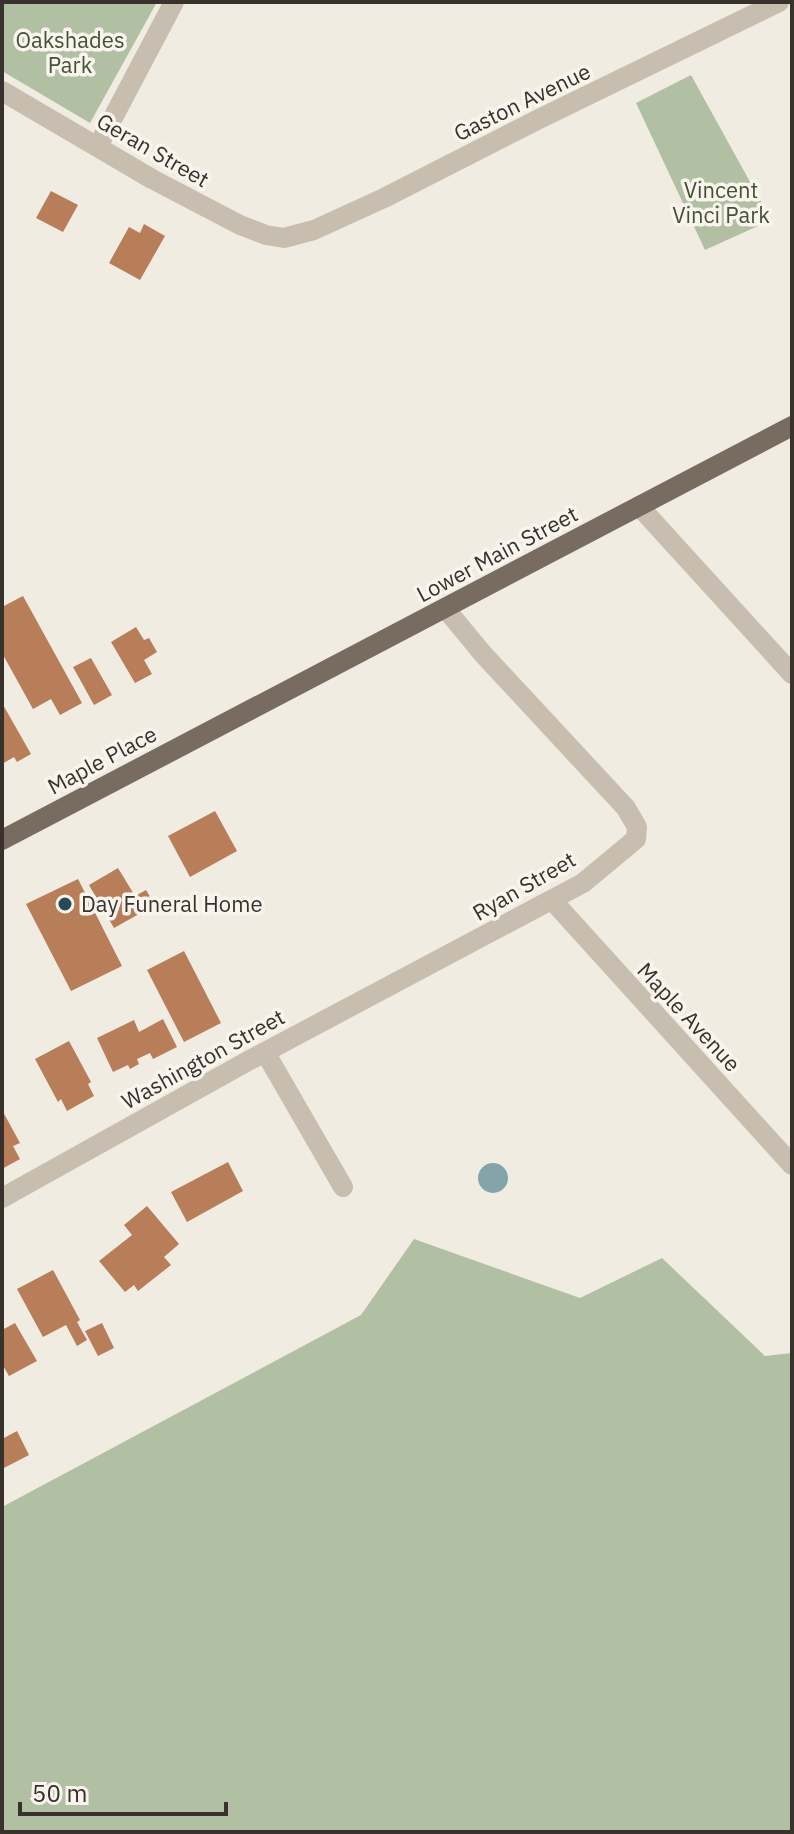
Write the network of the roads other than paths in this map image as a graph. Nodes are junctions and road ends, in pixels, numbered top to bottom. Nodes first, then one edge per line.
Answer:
1 (174, 2) edge
2 (779, 2) edge
3 (2, 91) edge
4 (98, 146) junction
5 (284, 238) joint
6 (792, 426) edge
7 (639, 506) junction
8 (445, 608) junction
9 (792, 674) edge
10 (224, 724) joint
11 (2, 840) edge
12 (552, 900) junction
13 (429, 966) joint
14 (265, 1052) junction
15 (792, 1165) edge
16 (343, 1187) dead end
17 (2, 1198) edge

1 - 4 street
2 - 5 street, Gaston Avenue
3 - 4 street, Geran Street
4 - 5 street, Geran Street
6 - 7 main road, Lower Main Street
7 - 8 main road, Lower Main Street
7 - 9 street
8 - 10 main road, Lower Main Street
8 - 12 street, Ryan Street
10 - 11 main road, Maple Place
12 - 13 street, Ryan Street
12 - 15 street, Maple Avenue
13 - 14 street, Washington Street
14 - 16 street
14 - 17 street, Washington Street

